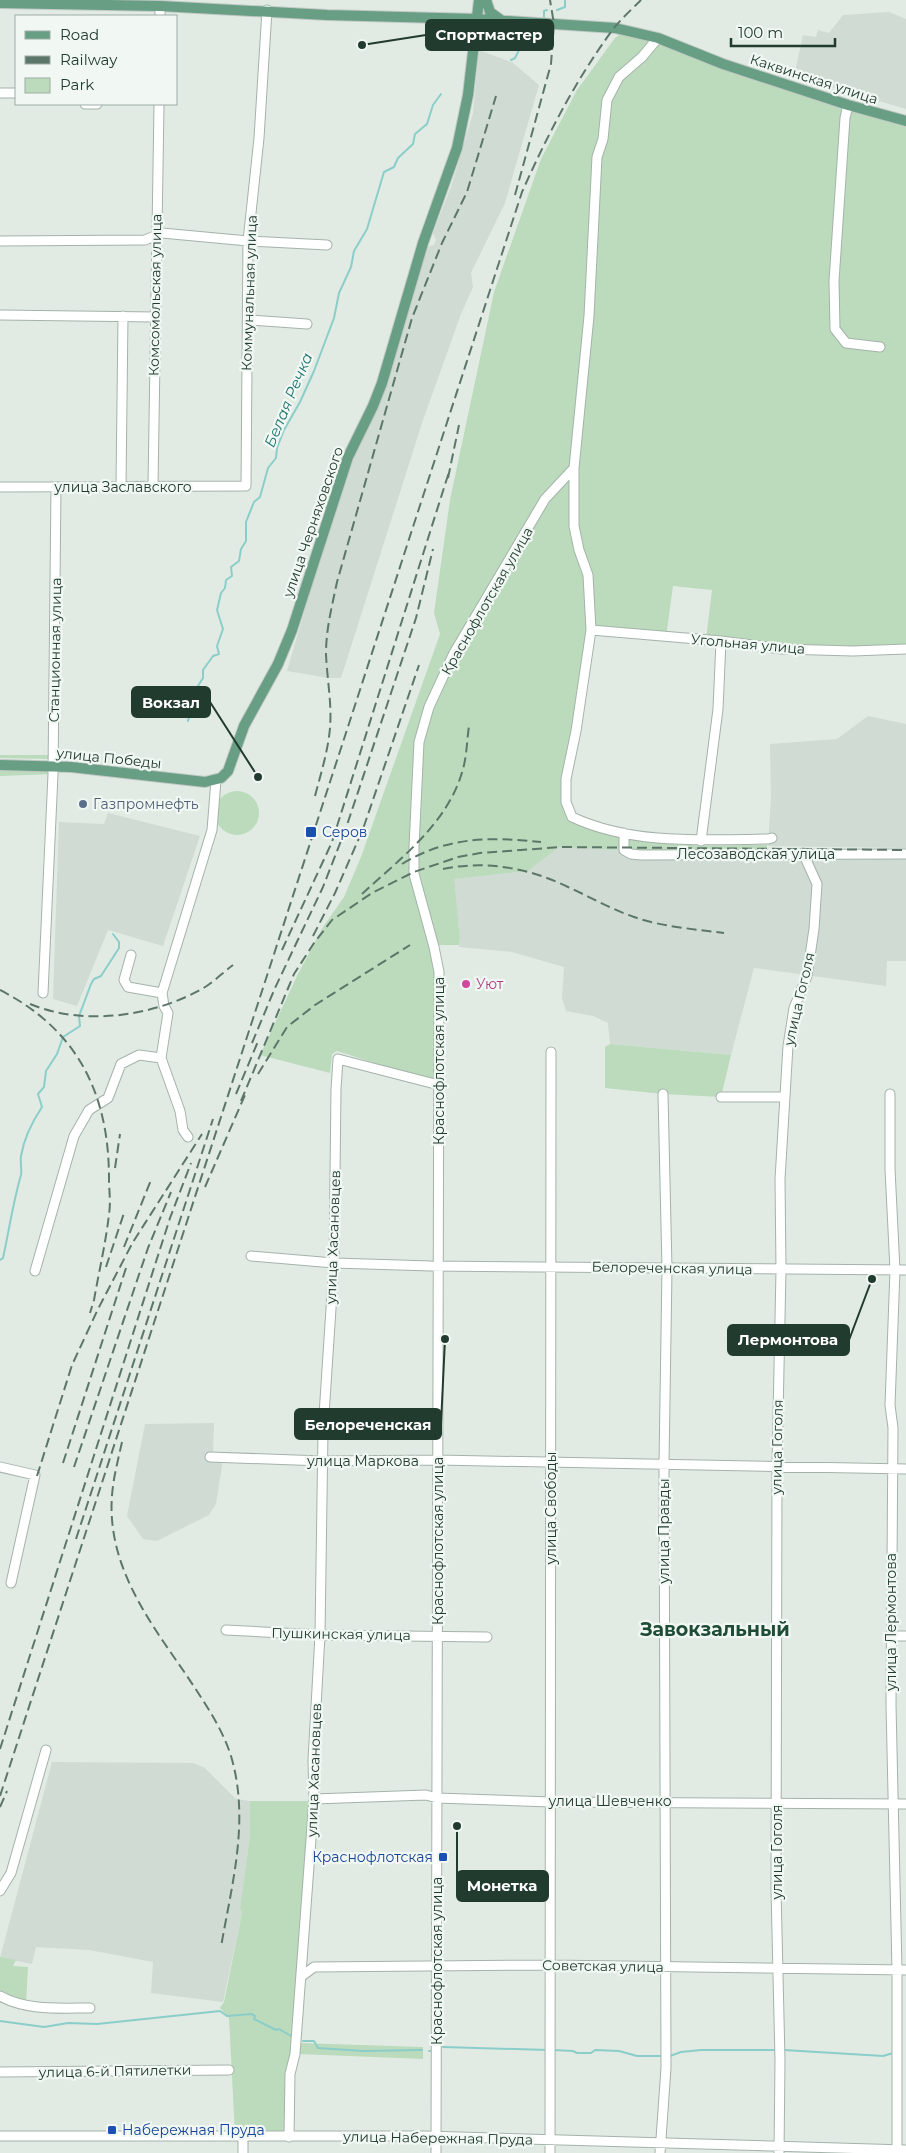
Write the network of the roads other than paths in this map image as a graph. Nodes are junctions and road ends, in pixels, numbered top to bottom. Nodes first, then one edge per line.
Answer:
1 (479, 0) edge
2 (486, 0) edge
3 (0, 3) edge
4 (267, 10) junction
5 (160, 11) edge
6 (477, 19) junction
7 (502, 21) junction
8 (658, 38) junction
9 (0, 93) edge
10 (15, 93) edge
11 (159, 105) edge
12 (848, 105) junction
13 (906, 121) edge
14 (156, 236) junction
15 (0, 241) edge
16 (248, 241) junction
17 (327, 245) dead end
18 (0, 315) edge
19 (122, 316) junction
20 (155, 317) junction
21 (249, 320) junction
22 (307, 324) dead end
23 (880, 347) dead end
24 (574, 468) junction
25 (121, 486) junction
26 (153, 486) junction
27 (246, 486) joint
28 (0, 487) edge
29 (56, 488) junction
30 (591, 630) junction
31 (721, 641) junction
32 (906, 649) edge
33 (0, 765) edge
34 (53, 766) junction
35 (216, 780) junction
36 (624, 833) junction
37 (772, 838) dead end
38 (701, 841) junction
39 (803, 853) junction
40 (906, 854) edge
41 (131, 955) dead end
42 (42, 993) dead end
43 (162, 993) junction
44 (551, 1052) dead end
45 (161, 1058) junction
46 (439, 1085) junction
47 (663, 1094) dead end
48 (890, 1094) dead end
49 (721, 1097) dead end
50 (784, 1098) junction
51 (188, 1137) dead end
52 (251, 1256) dead end
53 (334, 1263) junction
54 (438, 1266) junction
55 (551, 1266) junction
56 (668, 1269) junction
57 (781, 1270) junction
58 (895, 1270) junction
59 (906, 1270) edge
60 (35, 1271) dead end
61 (324, 1415) dead end
62 (323, 1432) dead end
63 (210, 1457) dead end
64 (438, 1460) junction
65 (323, 1462) junction
66 (551, 1463) junction
67 (664, 1464) junction
68 (776, 1465) junction
69 (0, 1467) edge
70 (892, 1469) junction
71 (906, 1469) edge
72 (11, 1583) dead end
73 (226, 1630) dead end
74 (320, 1635) junction
75 (438, 1636) junction
76 (892, 1636) junction
77 (906, 1636) edge
78 (487, 1637) dead end
79 (46, 1750) dead end
80 (437, 1798) junction
81 (314, 1799) junction
82 (665, 1801) junction
83 (551, 1802) junction
84 (776, 1804) junction
85 (893, 1804) junction
86 (906, 1804) edge
87 (0, 1891) edge
88 (550, 1965) junction
89 (436, 1967) junction
90 (666, 1967) junction
91 (779, 1968) junction
92 (902, 1970) edge
93 (302, 1976) junction
94 (0, 1996) edge
95 (90, 2008) dead end
96 (229, 2070) dead end
97 (0, 2072) edge
98 (0, 2136) edge
99 (244, 2136) junction
100 (289, 2136) junction
101 (436, 2136) junction
102 (550, 2141) junction
103 (660, 2148) edge
104 (779, 2150) edge
105 (902, 2150) edge
106 (244, 2153) edge
107 (436, 2153) edge
108 (550, 2153) edge

1 - 6 main road, улица Черняховского
2 - 7 main road
3 - 5 main road, Каквинская улица
4 - 5 main road, Каквинская улица
4 - 6 main road, Каквинская улица
4 - 16 street, Коммунальная улица
6 - 7 main road, Каквинская улица
6 - 35 main road, улица Черняховского
7 - 8 main road, Каквинская улица
8 - 12 main road, Каквинская улица
8 - 24 street
9 - 10 street
11 - 14 street, Комсомольская улица
12 - 13 main road, Каквинская улица
12 - 23 street
14 - 15 street
14 - 16 street
14 - 20 street, Комсомольская улица
16 - 17 street
16 - 21 street, Коммунальная улица
18 - 19 street
19 - 20 street
19 - 25 street
20 - 26 street, Комсомольская улица
21 - 22 street
21 - 27 street, Коммунальная улица
24 - 30 street
24 - 46 street, Краснофлотская улица
25 - 26 street, улица Заславского
25 - 29 street, улица Заславского
26 - 27 street, улица Заславского
28 - 29 street, улица Заславского
29 - 34 street, Станционная улица
30 - 31 street, Угольная улица
30 - 36 street
31 - 32 street, Угольная улица
31 - 38 street
33 - 34 main road, улица Победы
34 - 35 main road, улица Победы
34 - 42 street, Станционная улица
35 - 43 street
36 - 38 street
36 - 39 street, Лесозаводская улица
37 - 38 street
39 - 40 street, Лесозаводская улица
39 - 50 street, улица Гоголя
41 - 43 street
43 - 45 street
44 - 55 street, улица Свободы
45 - 51 street
45 - 60 street
46 - 53 street, улица Хасановцев
46 - 54 street, Краснофлотская улица
47 - 56 street, улица Правды
48 - 58 street, улица Лермонтова
49 - 50 street
50 - 57 street, улица Гоголя
52 - 53 street, Белореченская улица
53 - 54 street, Белореченская улица
53 - 61 street, улица Хасановцев
54 - 55 street, Белореченская улица
54 - 64 street, Краснофлотская улица
55 - 56 street, Белореченская улица
55 - 66 street, улица Свободы
56 - 57 street, Белореченская улица
56 - 67 street, улица Правды
57 - 58 street, Белореченская улица
57 - 68 street, улица Гоголя
58 - 59 street, Белореченская улица
58 - 70 street, улица Лермонтова
62 - 65 street, улица Хасановцев
63 - 65 street, улица Маркова
64 - 65 street, улица Маркова
64 - 66 street, улица Маркова
64 - 75 street, Краснофлотская улица
65 - 74 street, улица Хасановцев
66 - 67 street, улица Маркова
66 - 83 street, улица Свободы
67 - 68 street, улица Маркова
67 - 82 street, улица Правды
68 - 70 street, улица Маркова
68 - 84 street, улица Гоголя
69 - 72 street
70 - 71 street, улица Маркова
70 - 76 street, улица Лермонтова
73 - 74 street, Пушкинская улица
74 - 75 street, Пушкинская улица
74 - 81 street, улица Хасановцев
75 - 78 street, Пушкинская улица
75 - 80 street, Краснофлотская улица
76 - 77 street
76 - 85 street, улица Лермонтова
79 - 87 street
80 - 81 street, улица Шевченко
80 - 83 street, улица Шевченко
80 - 89 street, Краснофлотская улица
81 - 93 street, улица Хасановцев
82 - 83 street, улица Шевченко
82 - 84 street, улица Шевченко
82 - 90 street, улица Правды
83 - 88 street, улица Свободы
84 - 85 street, улица Шевченко
84 - 91 street, улица Гоголя
85 - 86 street, улица Шевченко
85 - 92 street, улица Лермонтова
88 - 89 street, Советская улица
88 - 90 street, Советская улица
88 - 102 street, улица Свободы
89 - 93 street, Советская улица
89 - 101 street, Краснофлотская улица
90 - 91 street, Советская улица
90 - 103 street, улица Правды
91 - 92 street, Советская улица
91 - 104 street, улица Гоголя
92 - 105 street, улица Лермонтова
93 - 100 street, улица Хасановцев
94 - 95 street
96 - 97 street, улица 6-й Пятилетки
98 - 99 street, улица Набережная Пруда
99 - 100 street, улица Набережная Пруда
99 - 106 street
100 - 101 street, улица Набережная Пруда
101 - 102 street, улица Набережная Пруда
101 - 107 street, Краснофлотская улица
102 - 103 street, улица Набережная Пруда
102 - 108 street
103 - 104 street, улица Набережная Пруда
104 - 105 street, улица Набережная Пруда

